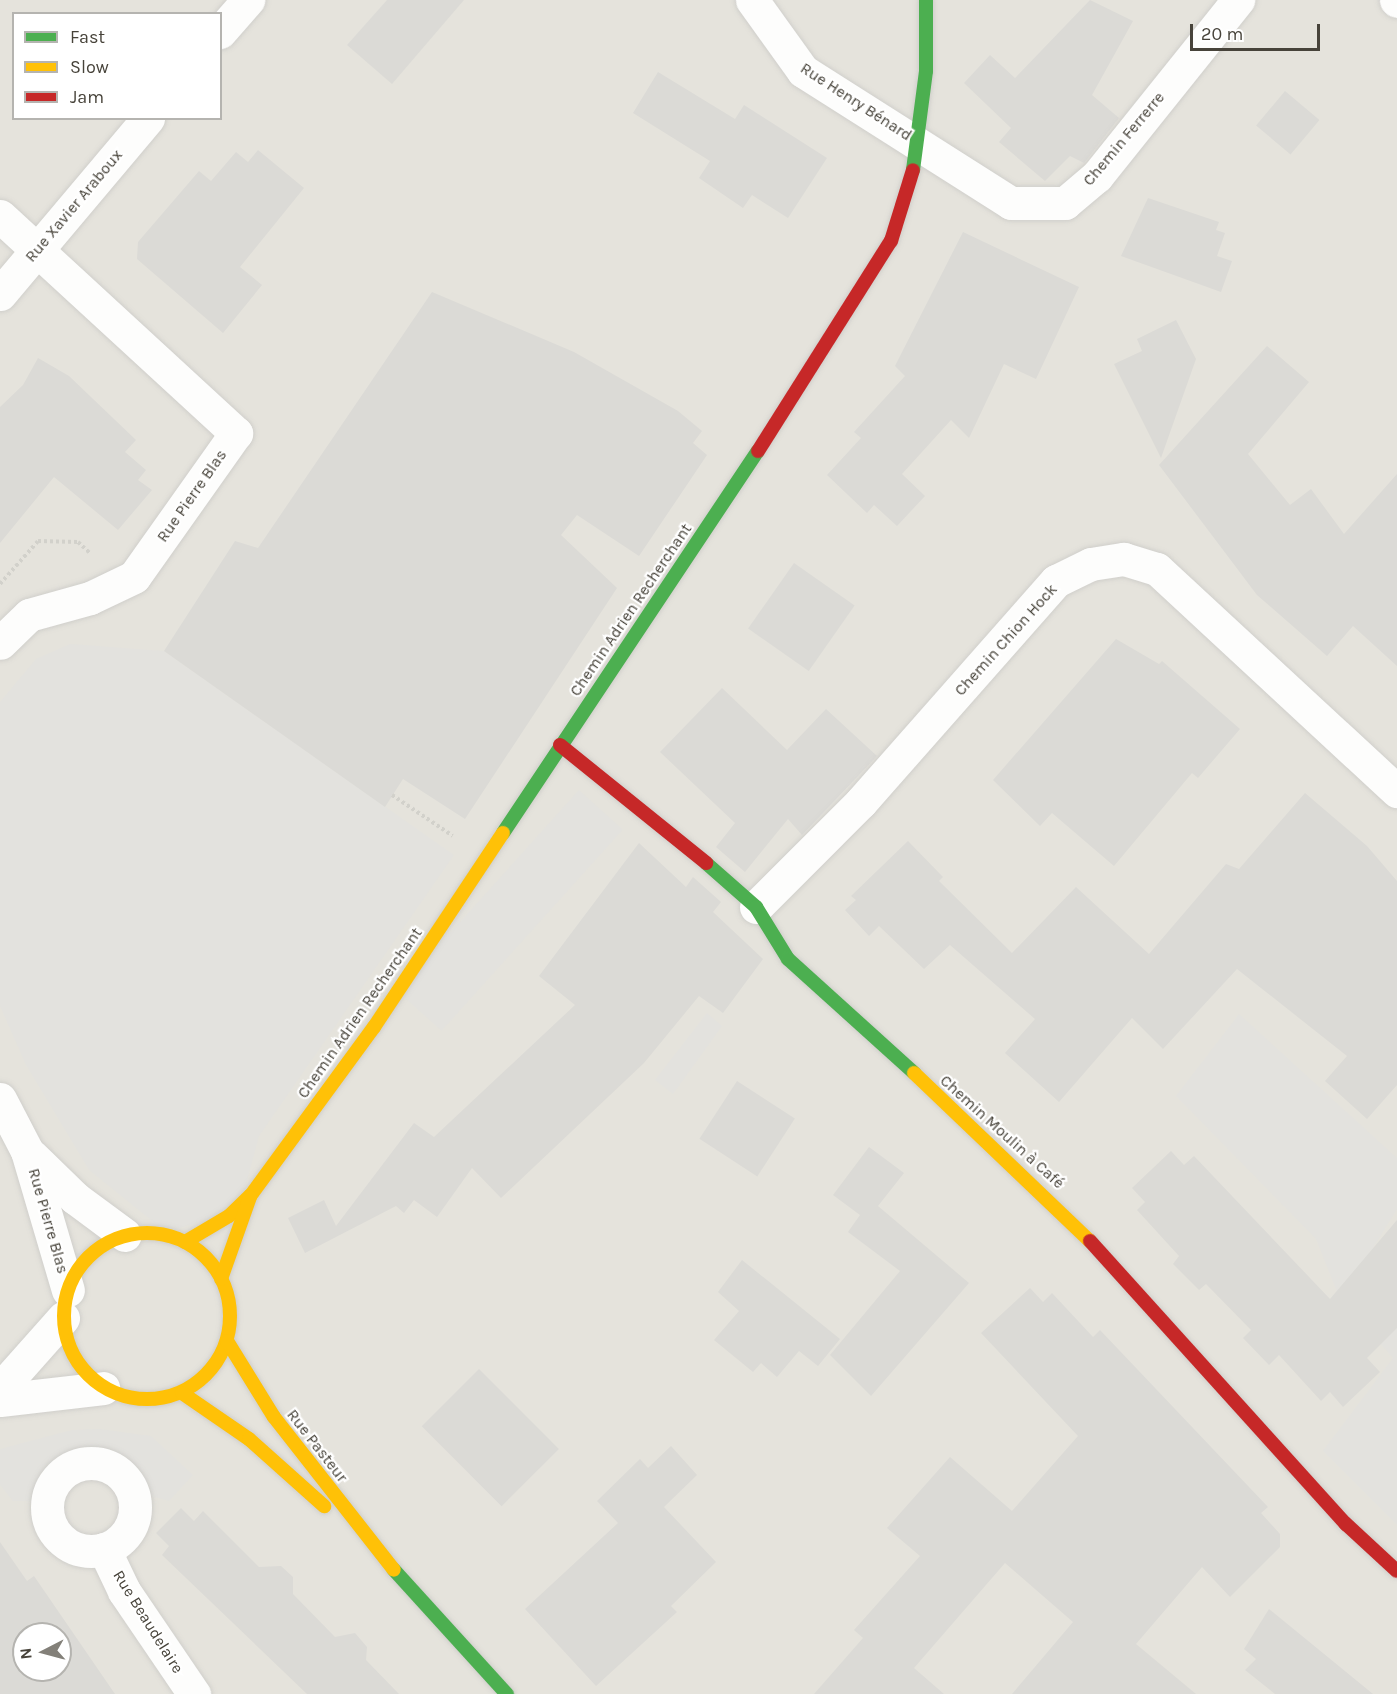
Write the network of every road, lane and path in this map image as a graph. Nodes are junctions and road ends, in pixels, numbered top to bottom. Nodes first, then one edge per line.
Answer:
1 (248, 0) edge
2 (752, 0) edge
3 (926, 0) edge
4 (1238, 0) edge
5 (222, 30) edge
6 (146, 120) edge
7 (920, 143) junction
8 (0, 216) edge
9 (37, 250) junction
10 (0, 294) edge
11 (121, 583) junction
12 (0, 584) edge
13 (0, 643) edge
14 (560, 745) junction
15 (1397, 790) edge
16 (392, 795) dead end
17 (486, 859) junction
18 (756, 907) junction
19 (0, 1099) edge
20 (27, 1151) junction
21 (251, 1195) junction
22 (125, 1235) junction
23 (185, 1242) junction
24 (221, 1279) junction
25 (65, 1304) junction
26 (227, 1341) junction
27 (103, 1388) junction
28 (0, 1389) edge
29 (182, 1393) junction
30 (0, 1401) edge
31 (104, 1549) dead end
32 (390, 1565) junction
33 (1397, 1571) edge
34 (194, 1694) edge
35 (507, 1694) edge

1 - 5 street
2 - 7 street, Rue Henry Bénard
3 - 7 main road, Chemin Adrien Recherchant
4 - 7 street, Chemin Ferrerre
6 - 9 street, Rue Xavier Araboux
7 - 14 main road, Chemin Adrien Recherchant
8 - 9 street, Rue Pierre Blas
9 - 10 street, Rue Xavier Araboux
9 - 11 street, Rue Pierre Blas
11 - 12 path
11 - 13 street, Rue Pierre Blas
14 - 17 main road, Chemin Adrien Recherchant
14 - 18 main road, Chemin Moulin à Café
15 - 18 street, Chemin Chion Hock
16 - 17 path
17 - 21 main road, Chemin Adrien Recherchant
18 - 33 main road, Chemin Moulin à Café
19 - 20 street, Rue Pierre Blas
20 - 22 street, Rue Pierre Blas
20 - 25 street, Rue Pierre Blas
21 - 23 main road, Chemin Adrien Recherchant
21 - 24 main road, Chemin Adrien Recherchant
22 - 23 main road
22 - 25 main road
23 - 24 main road
24 - 26 main road
25 - 27 main road
25 - 28 street
26 - 29 main road
26 - 32 main road, Rue Pasteur
27 - 29 main road
27 - 30 street
29 - 32 main road, Rue Pasteur
31 - 34 street, Rue Beaudelaire
32 - 35 main road, Rue Pasteur

